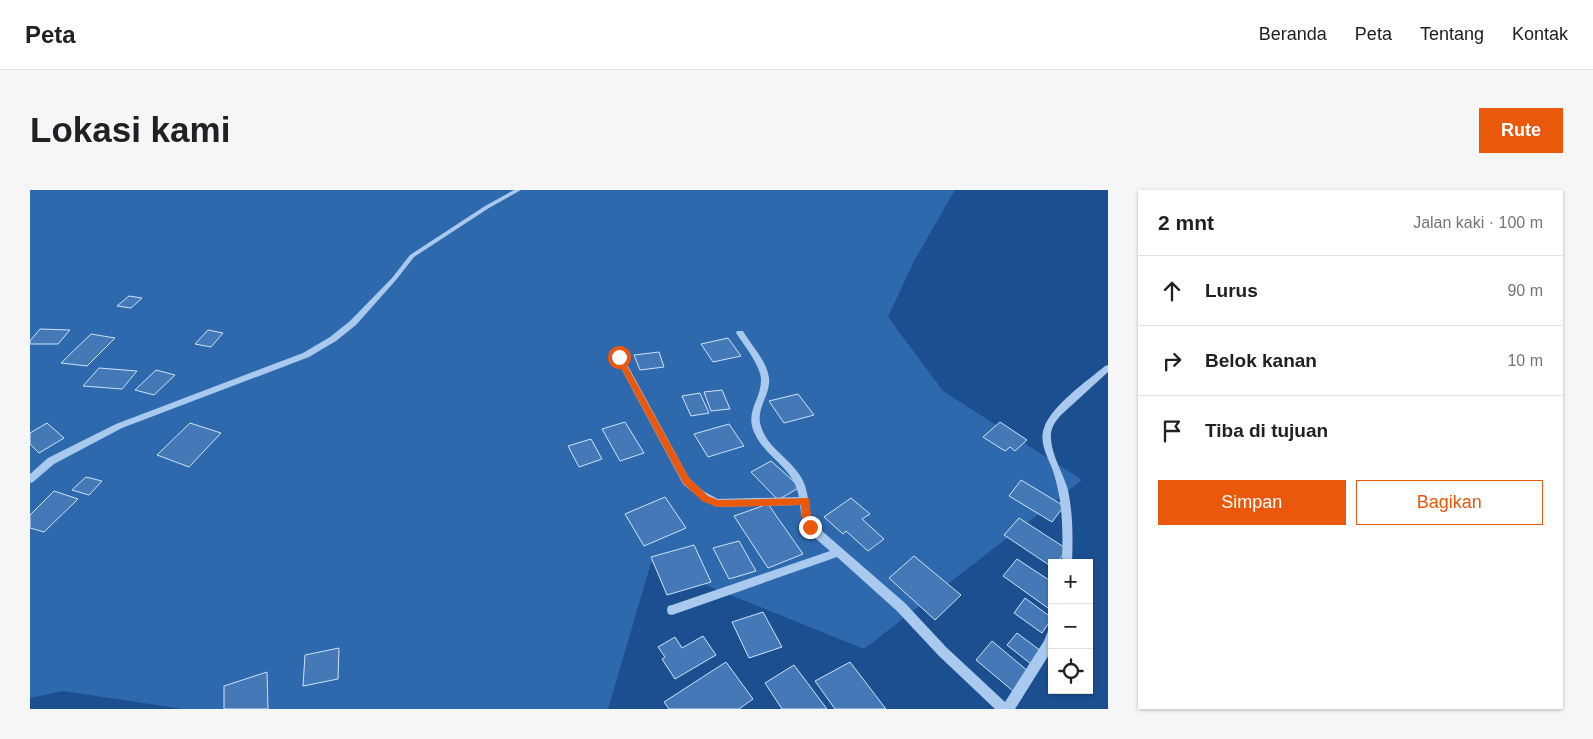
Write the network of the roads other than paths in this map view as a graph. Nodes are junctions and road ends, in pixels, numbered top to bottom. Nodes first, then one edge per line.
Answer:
1 (518, 190) edge
2 (740, 333) dead end
3 (619, 357) dead end
4 (1108, 368) edge
5 (30, 479) edge
6 (806, 501) junction
7 (839, 552) junction
8 (1067, 559) edge
9 (672, 610) dead end
10 (1048, 646) edge
11 (1004, 709) edge
12 (1008, 709) edge

1 - 5 street
2 - 6 street
3 - 6 street
4 - 8 street
6 - 7 street
7 - 9 street
7 - 11 street
10 - 12 street

